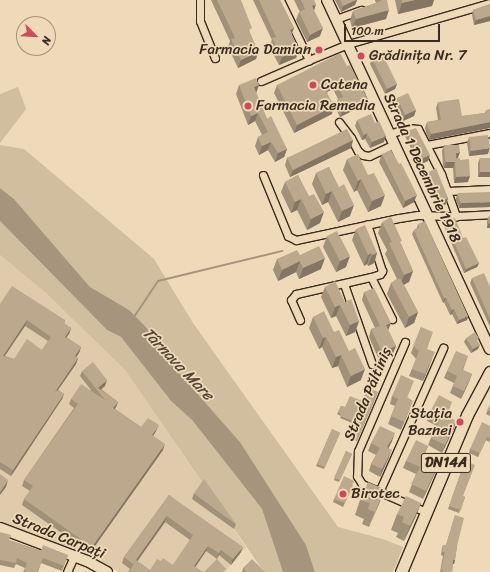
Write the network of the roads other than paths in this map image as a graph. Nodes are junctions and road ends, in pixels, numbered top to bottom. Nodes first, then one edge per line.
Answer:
1 (200, 0) edge
2 (280, 0) edge
3 (327, 0) edge
4 (490, 3) edge
5 (364, 10) edge
6 (336, 19) junction
7 (348, 44) junction
8 (214, 58) dead end
9 (309, 60) junction
10 (261, 81) dead end
11 (339, 122) dead end
12 (490, 133) edge
13 (389, 134) junction
14 (393, 145) junction
15 (427, 145) junction
16 (263, 175) dead end
17 (490, 189) edge
18 (448, 191) junction
19 (490, 214) edge
20 (428, 215) junction
21 (456, 216) junction
22 (367, 224) junction
23 (371, 277) junction
24 (344, 284) junction
25 (392, 319) dead end
26 (300, 320) dead end
27 (405, 342) dead end
28 (443, 348) dead end
29 (490, 349) edge
30 (372, 364) dead end
31 (490, 372) edge
32 (379, 492) junction
33 (426, 512) junction
34 (0, 528) edge
35 (74, 556) junction
36 (67, 572) edge
37 (107, 572) edge
38 (401, 572) edge

1 - 8 street
2 - 9 street
3 - 6 main road, Strada 1 Decembrie 1918
4 - 7 street
5 - 6 street
6 - 7 main road, Strada 1 Decembrie 1918
7 - 9 street
7 - 13 main road, Strada 1 Decembrie 1918
9 - 10 street
11 - 14 street
12 - 15 street
13 - 14 main road, Strada 1 Decembrie 1918
13 - 15 street
14 - 20 main road, Strada 1 Decembrie 1918
15 - 18 street
16 - 22 street
17 - 18 street
18 - 21 street
19 - 21 street
20 - 21 street
20 - 22 street
20 - 29 main road, Strada 1 Decembrie 1918
22 - 23 street
23 - 24 street
23 - 25 street
24 - 26 street
24 - 30 street
27 - 32 street, Strada Păltiniș
28 - 32 street
31 - 33 main road, DN14A
32 - 33 street, Strada Păltiniș
33 - 38 main road, DN14A
34 - 35 main road, Strada Carpați
35 - 36 street
35 - 37 main road, Strada Carpați

